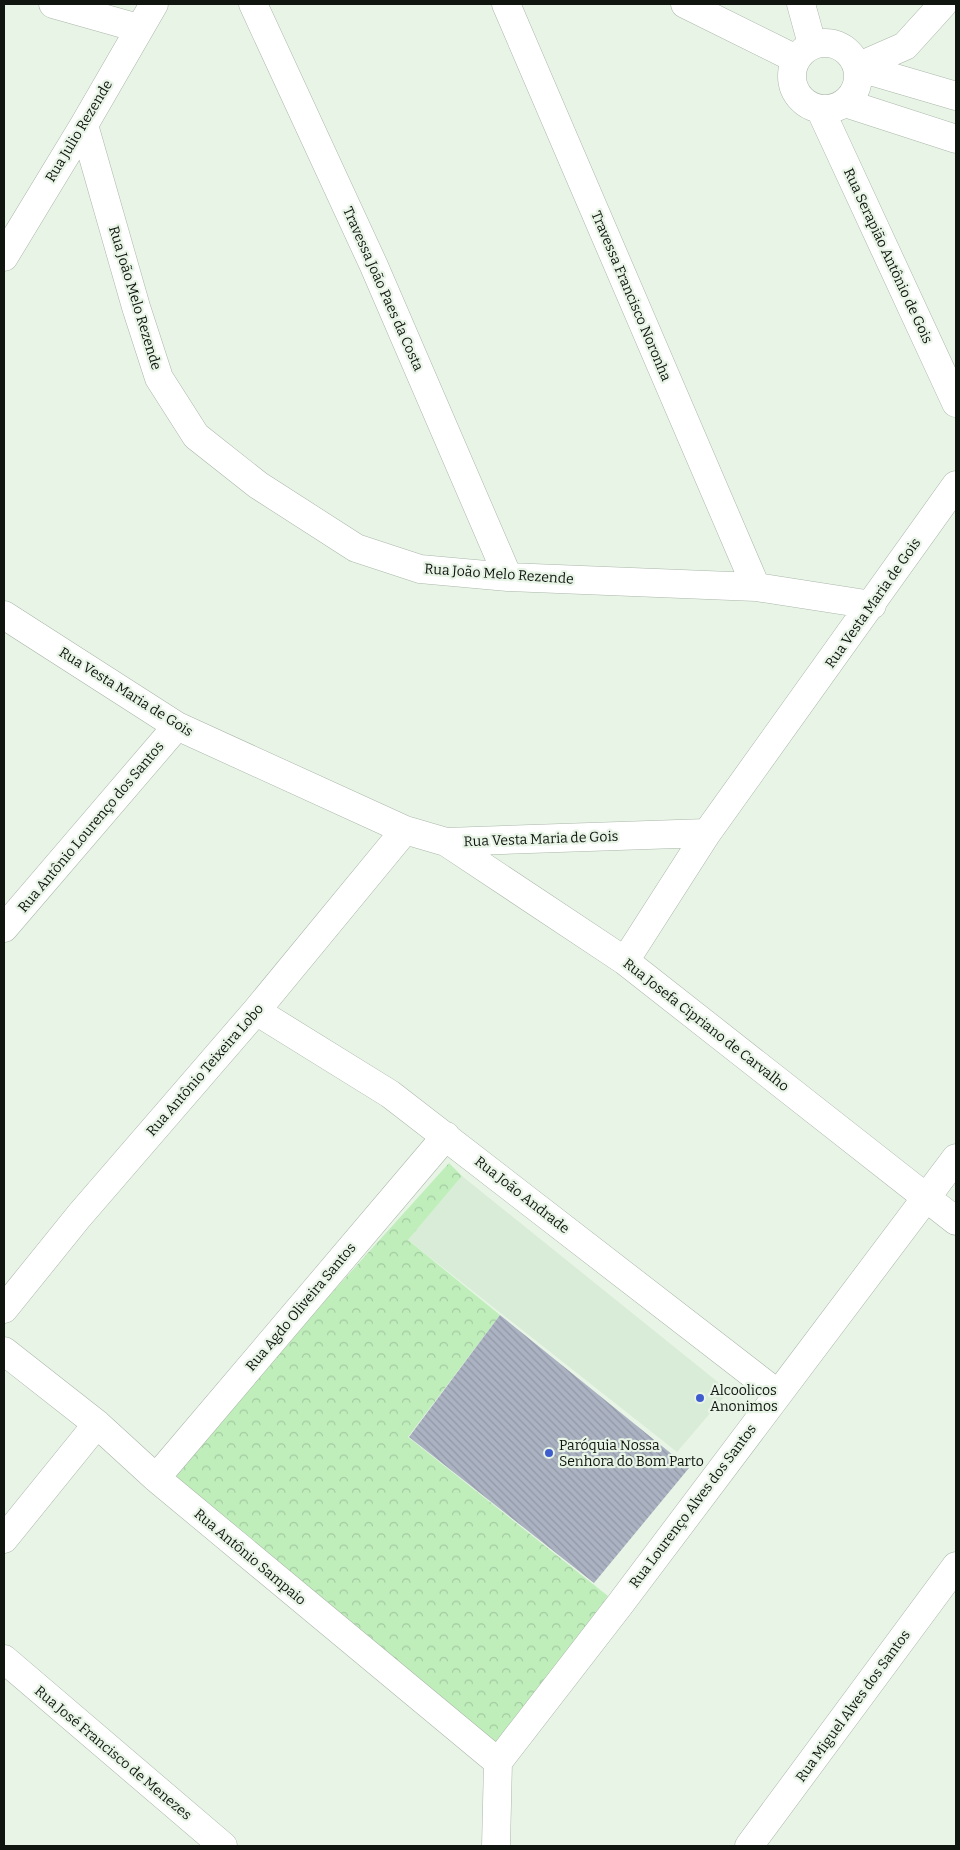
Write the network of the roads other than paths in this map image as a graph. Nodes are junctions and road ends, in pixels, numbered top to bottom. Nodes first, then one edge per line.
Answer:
1 (53, 4) edge
2 (154, 4) edge
3 (252, 4) edge
4 (506, 4) edge
5 (685, 4) edge
6 (801, 4) edge
7 (943, 4) edge
8 (138, 28) junction
9 (804, 52) junction
10 (857, 67) junction
11 (956, 96) edge
12 (832, 106) junction
13 (84, 124) junction
14 (956, 139) edge
15 (4, 257) edge
16 (956, 403) edge
17 (956, 485) edge
18 (508, 577) junction
19 (756, 587) junction
20 (872, 605) junction
21 (4, 615) edge
22 (177, 726) junction
23 (405, 830) junction
24 (707, 833) junction
25 (446, 842) junction
26 (9, 915) edge
27 (625, 961) junction
28 (256, 1011) junction
29 (446, 1136) junction
30 (956, 1158) edge
31 (926, 1197) junction
32 (956, 1221) edge
33 (4, 1309) edge
34 (4, 1351) edge
35 (778, 1394) junction
36 (97, 1424) junction
37 (156, 1478) junction
38 (4, 1539) edge
39 (956, 1566) edge
40 (4, 1659) edge
41 (498, 1762) junction
42 (223, 1846) edge
43 (496, 1846) edge
44 (749, 1846) edge

1 - 8 street
2 - 8 street, Rua Julio Rezende
3 - 18 street, Travessa João Paes da Costa
4 - 19 street, Travessa Francisco Noronha
5 - 9 street
6 - 9 street
7 - 10 street
8 - 13 street, Rua Julio Rezende
9 - 10 street
9 - 12 street
10 - 11 street
10 - 12 street
12 - 14 street
12 - 16 street, Rua Serapião Antônio de Gois
13 - 15 street, Rua Julio Rezende
13 - 18 street, Rua João Melo Rezende
17 - 20 street, Rua Vesta Maria de Gois
18 - 19 street, Rua João Melo Rezende
19 - 20 street, Rua João Melo Rezende
20 - 24 street, Rua Vesta Maria de Gois
21 - 22 street, Rua Vesta Maria de Gois
22 - 23 street, Rua Vesta Maria de Gois
22 - 26 street, Rua Antônio Lourenço dos Santos
23 - 25 street, Rua Vesta Maria de Gois
23 - 28 street, Rua Antônio Teixeira Lobo
24 - 25 street, Rua Vesta Maria de Gois
24 - 27 street
25 - 27 street, Rua Josefa Cipriano de Carvalho
27 - 31 street, Rua Josefa Cipriano de Carvalho
28 - 29 street, Rua João Andrade
28 - 33 street, Rua Antônio Teixeira Lobo
29 - 35 street, Rua João Andrade
29 - 37 street, Rua Agdo Oliveira Santos
30 - 31 street, Rua Lourenço Alves dos Santos
31 - 32 street, Rua Josefa Cipriano de Carvalho
31 - 35 street, Rua Lourenço Alves dos Santos
34 - 36 street, Rua Antônio Sampaio
35 - 41 street, Rua Lourenço Alves dos Santos
36 - 37 street, Rua Antônio Sampaio
36 - 38 street
37 - 41 street, Rua Antônio Sampaio
39 - 44 street, Rua Miguel Alves dos Santos
40 - 42 street, Rua José Francisco de Menezes
41 - 43 street

